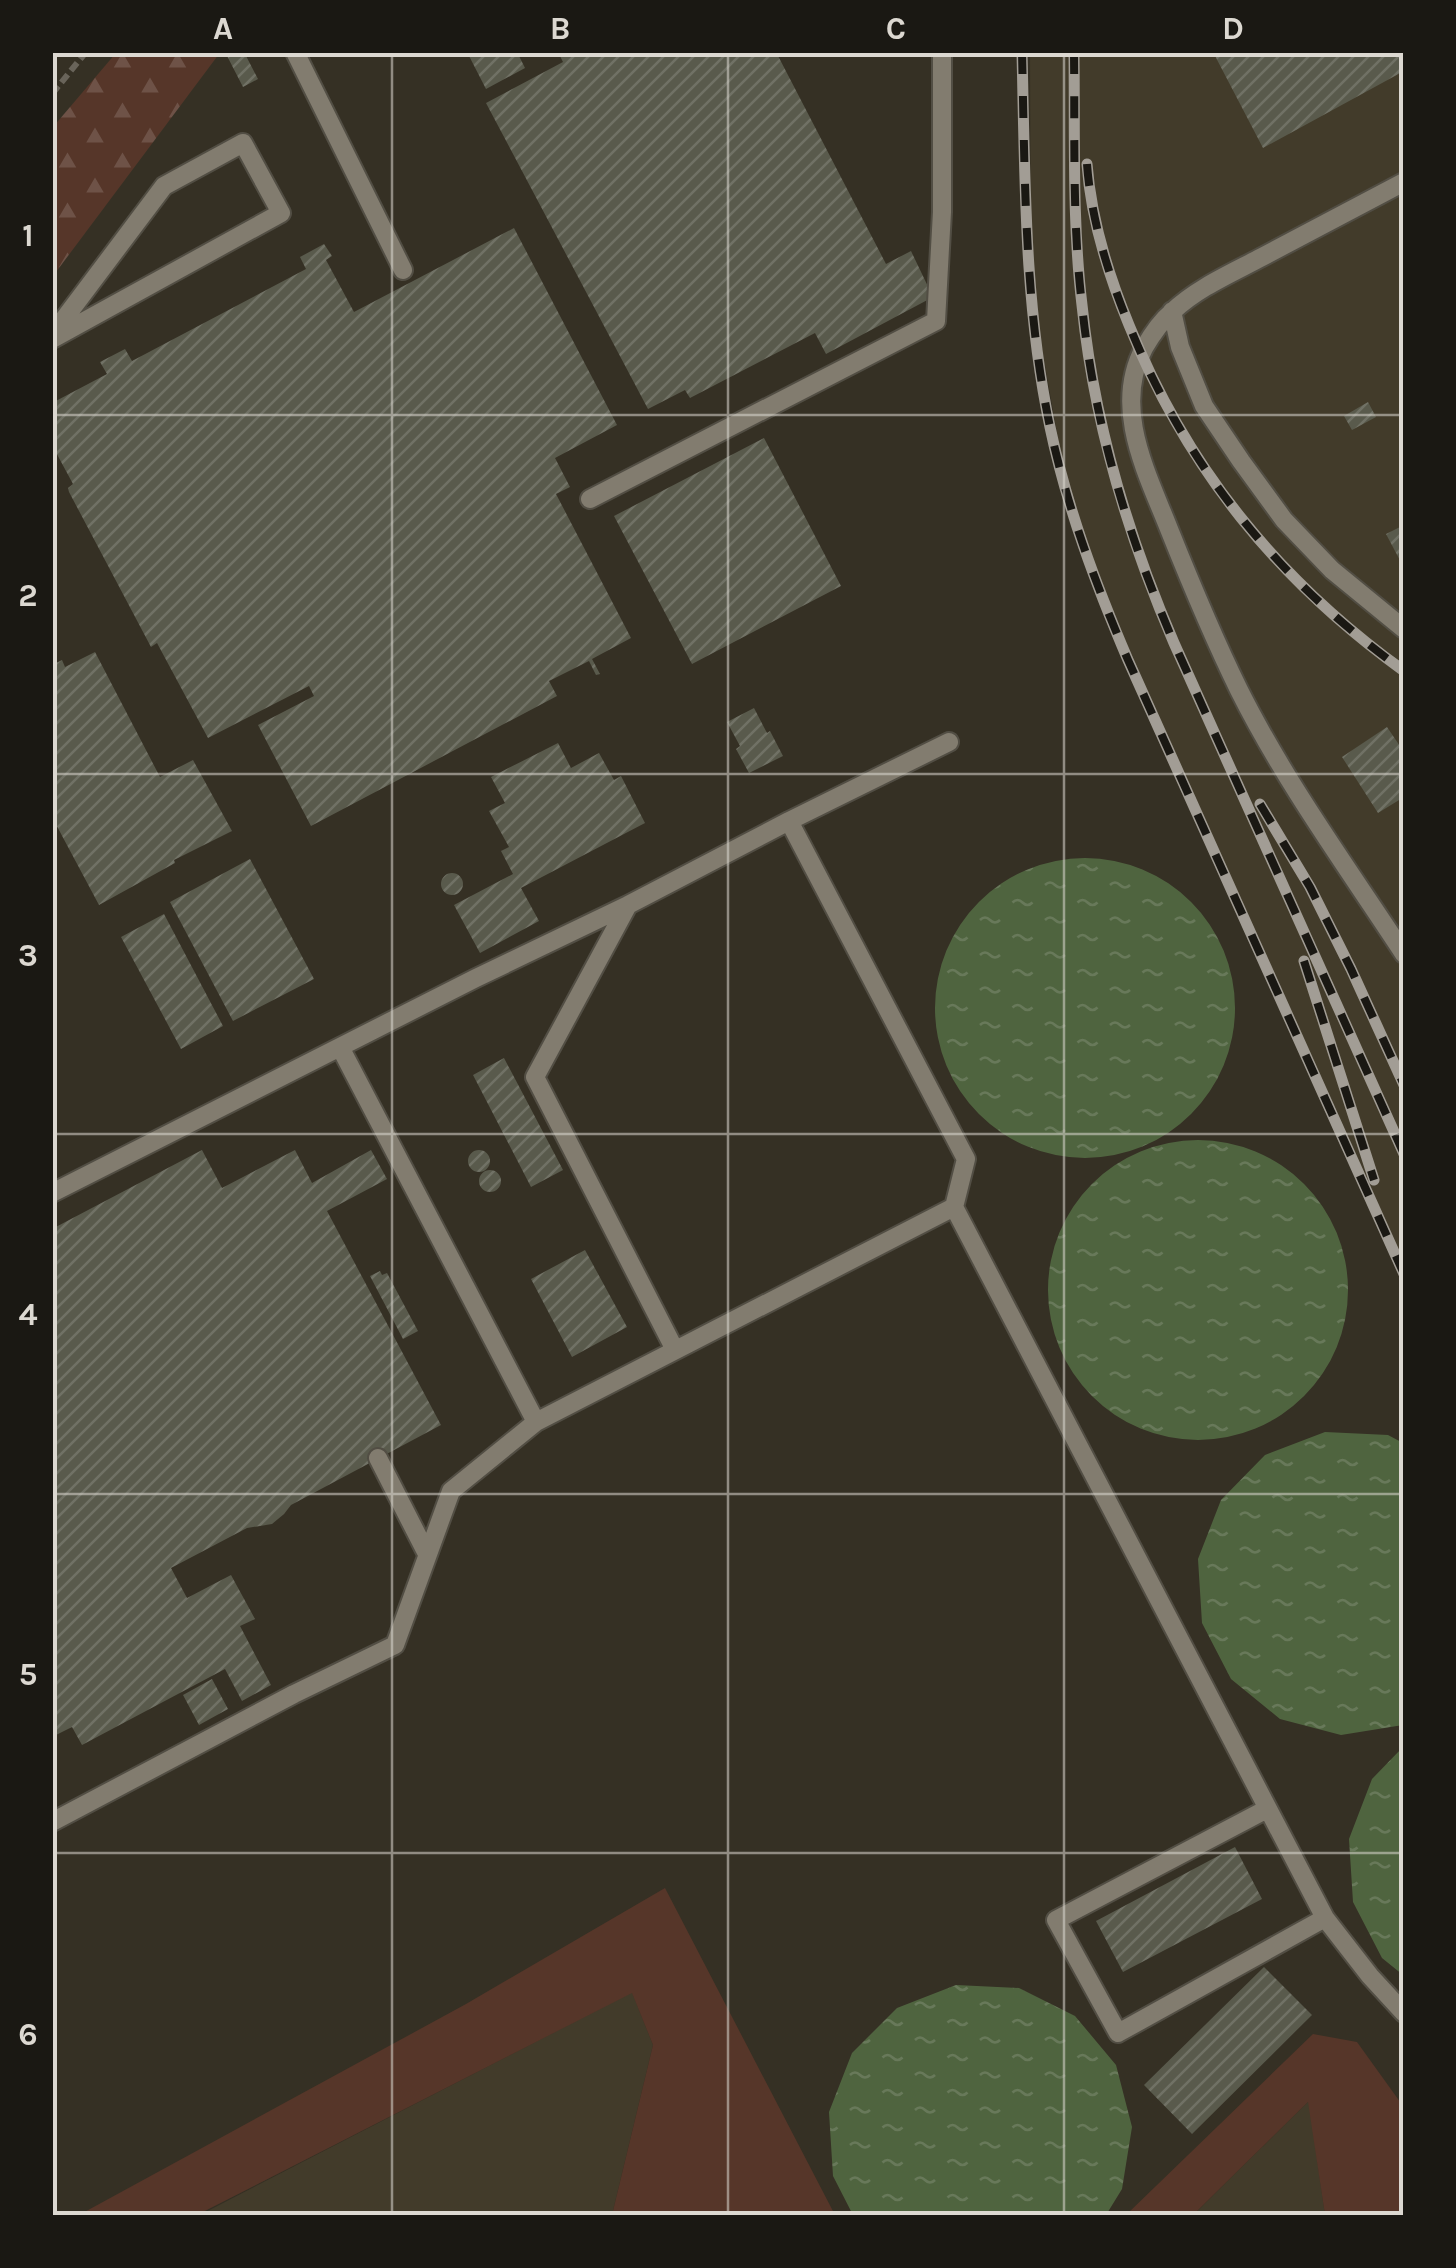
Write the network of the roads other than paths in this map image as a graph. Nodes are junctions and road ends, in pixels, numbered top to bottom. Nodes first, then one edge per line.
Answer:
1 (295, 52) edge
2 (942, 52) edge
3 (1404, 182) edge
4 (404, 270) dead end
5 (1172, 311) junction
6 (52, 337) edge
7 (590, 499) dead end
8 (1404, 628) edge
9 (949, 742) dead end
10 (789, 822) junction
11 (628, 905) junction
12 (1404, 954) edge
13 (340, 1047) junction
14 (52, 1193) edge
15 (954, 1207) junction
16 (675, 1350) junction
17 (536, 1422) junction
18 (378, 1458) dead end
19 (427, 1554) junction
20 (1267, 1810) junction
21 (52, 1822) edge
22 (1325, 1918) junction
23 (1404, 2013) edge

1 - 4 lane
2 - 7 lane
3 - 5 lane
5 - 8 lane
5 - 12 lane
6 - 6 lane
9 - 10 lane
10 - 11 lane
10 - 15 lane
11 - 13 lane
11 - 16 lane
13 - 14 lane
13 - 17 lane
15 - 16 lane
15 - 20 lane
16 - 17 lane
17 - 19 lane
18 - 19 lane
19 - 21 lane
20 - 22 lane
20 - 22 lane
22 - 23 lane

